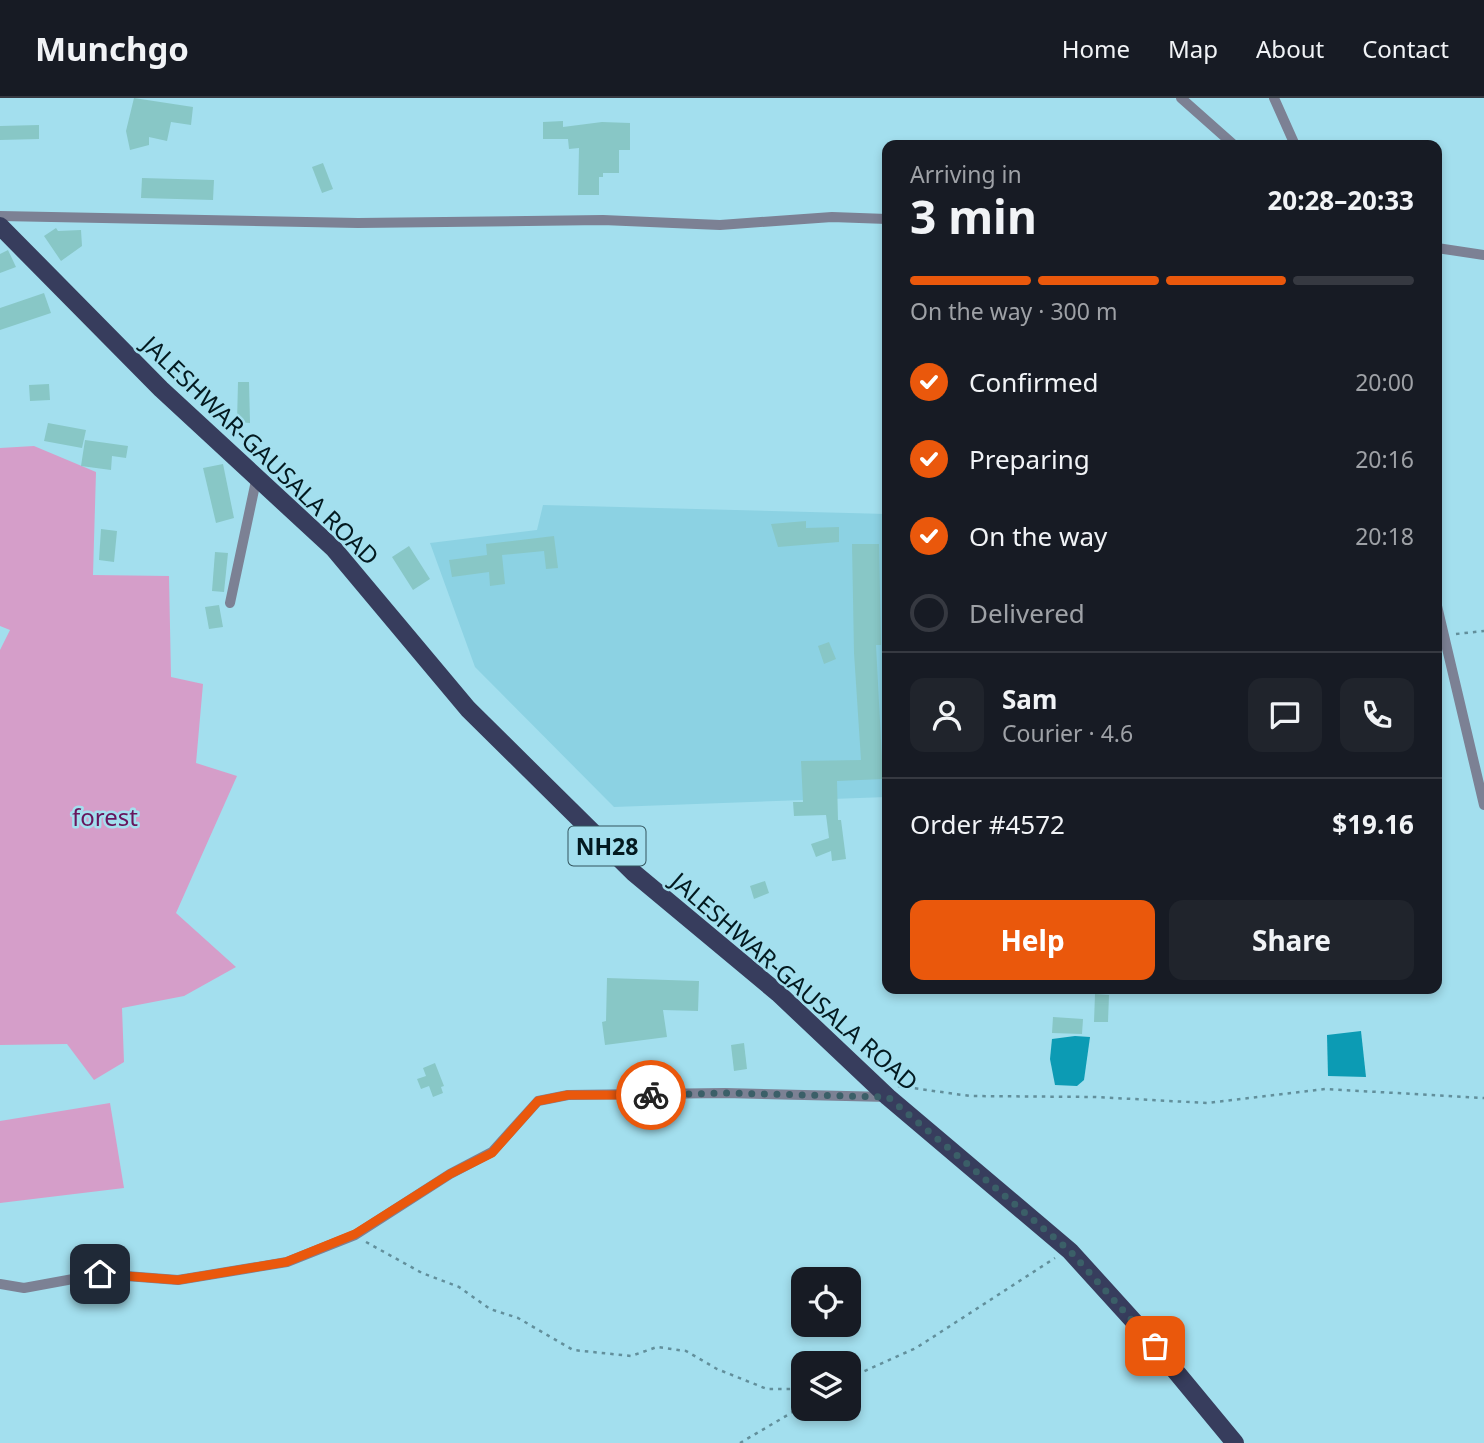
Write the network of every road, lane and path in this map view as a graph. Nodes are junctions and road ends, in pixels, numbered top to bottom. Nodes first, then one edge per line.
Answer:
1 (1181, 98) edge
2 (1274, 98) edge
3 (1228, 140) edge
4 (1293, 140) edge
5 (0, 216) edge
6 (882, 219) edge
7 (0, 226) edge
8 (1442, 249) edge
9 (1484, 256) edge
10 (257, 476) junction
11 (230, 603) dead end
12 (1442, 624) edge
13 (1484, 631) edge
14 (1445, 635) junction
15 (1484, 805) edge
16 (892, 1091) junction
17 (1484, 1098) edge
18 (355, 1234) junction
19 (1070, 1251) junction
20 (0, 1284) edge
21 (861, 1373) edge
22 (791, 1389) edge
23 (791, 1413) edge
24 (740, 1443) edge
25 (1235, 1443) edge

1 - 3 street
2 - 4 street
5 - 6 street
7 - 10 main road, JALESHWAR-GAUSALA ROAD / NH28
8 - 9 street
10 - 11 street
10 - 16 main road, JALESHWAR-GAUSALA ROAD / NH28
12 - 14 street
13 - 14 path
14 - 15 street
16 - 17 path
16 - 18 street
16 - 19 main road, JALESHWAR-GAUSALA ROAD / NH28
18 - 20 street
18 - 22 path
19 - 21 path
19 - 25 main road, JALESHWAR-GAUSALA ROAD / NH28
23 - 24 path

